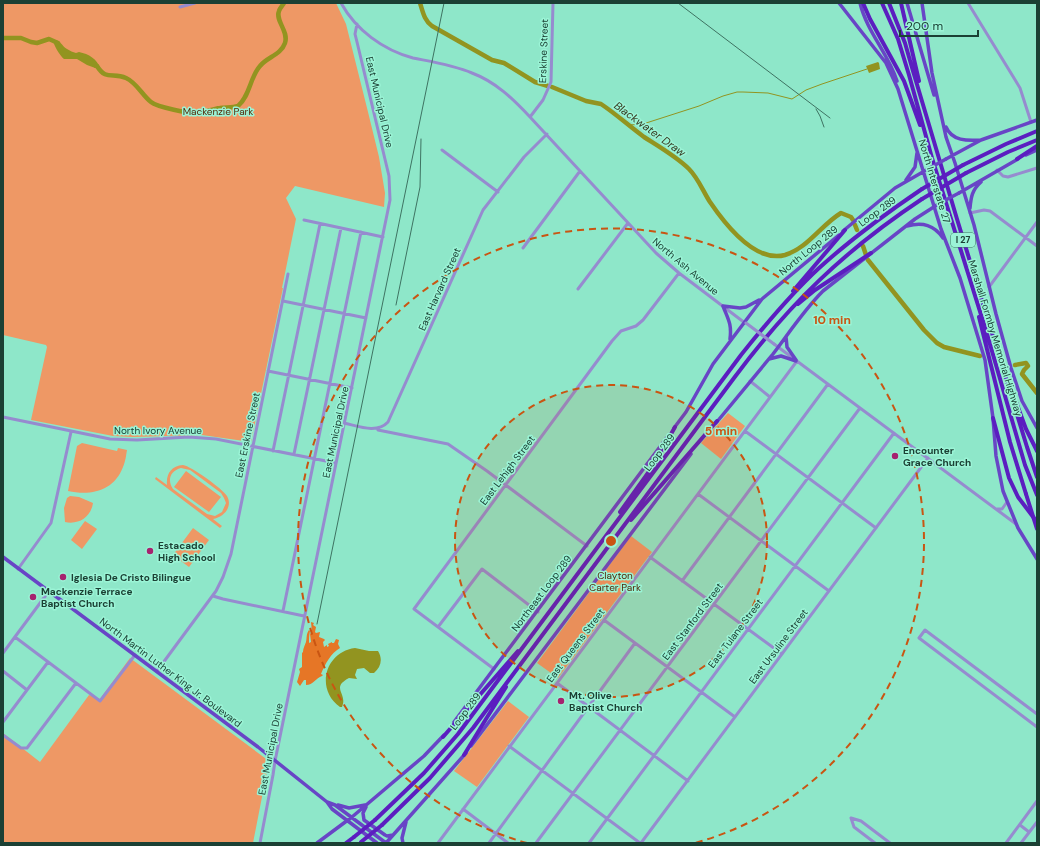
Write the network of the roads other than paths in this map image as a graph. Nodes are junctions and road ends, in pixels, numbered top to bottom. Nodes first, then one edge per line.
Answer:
1 (195, 3) edge
2 (341, 3) edge
3 (553, 3) edge
4 (839, 3) edge
5 (860, 3) edge
6 (863, 3) edge
7 (882, 3) edge
8 (889, 3) edge
9 (900, 3) edge
10 (906, 3) edge
11 (922, 3) edge
12 (968, 3) edge
13 (180, 7) dead end
14 (357, 24) junction
15 (898, 89) junction
16 (920, 93) junction
17 (941, 115) junction
18 (530, 117) junction
19 (1037, 120) edge
20 (1031, 122) junction
21 (1037, 131) edge
22 (547, 134) junction
23 (981, 140) junction
24 (1037, 140) edge
25 (1037, 146) edge
26 (442, 150) dead end
27 (917, 150) junction
28 (1037, 150) edge
29 (953, 155) junction
30 (932, 158) junction
31 (1017, 159) junction
32 (1037, 168) edge
33 (997, 170) junction
34 (580, 171) junction
35 (924, 172) junction
36 (987, 176) junction
37 (904, 183) junction
38 (963, 190) junction
39 (498, 192) junction
40 (934, 207) junction
41 (970, 213) junction
42 (304, 220) dead end
43 (1037, 222) edge
44 (628, 223) junction
45 (320, 224) junction
46 (906, 226) junction
47 (341, 228) junction
48 (845, 230) junction
49 (361, 232) junction
50 (383, 236) junction
51 (1025, 238) junction
52 (946, 243) junction
53 (1037, 246) edge
54 (523, 248) dead end
55 (871, 253) junction
56 (679, 273) junction
57 (288, 274) dead end
58 (989, 286) junction
59 (973, 287) junction
60 (578, 290) dead end
61 (762, 299) junction
62 (283, 301) junction
63 (303, 305) junction
64 (723, 306) junction
65 (324, 310) junction
66 (777, 311) junction
67 (344, 314) junction
68 (366, 318) junction
69 (745, 323) junction
70 (774, 326) junction
71 (786, 336) junction
72 (730, 341) junction
73 (778, 347) junction
74 (768, 359) junction
75 (797, 361) junction
76 (1002, 367) junction
77 (268, 371) junction
78 (289, 375) junction
79 (309, 380) junction
80 (750, 381) junction
81 (330, 384) junction
82 (828, 384) junction
83 (352, 388) junction
84 (770, 397) junction
85 (860, 408) junction
86 (3, 417) edge
87 (993, 418) junction
88 (717, 421) junction
89 (344, 423) junction
90 (675, 427) junction
91 (1037, 428) edge
92 (374, 429) junction
93 (745, 431) junction
94 (71, 432) junction
95 (894, 433) junction
96 (253, 447) junction
97 (273, 451) junction
98 (1037, 451) edge
99 (294, 454) junction
100 (776, 454) junction
101 (928, 458) junction
102 (314, 459) junction
103 (336, 463) junction
104 (1037, 477) edge
105 (808, 478) junction
106 (505, 485) junction
107 (698, 494) junction
108 (1037, 495) edge
109 (1007, 502) junction
110 (842, 503) junction
111 (995, 508) junction
112 (729, 517) junction
113 (1037, 522) edge
114 (1016, 524) junction
115 (876, 528) junction
116 (1037, 529) edge
117 (761, 541) junction
118 (587, 546) junction
119 (604, 553) junction
120 (3, 557) edge
121 (590, 558) junction
122 (650, 558) junction
123 (1037, 559) edge
124 (795, 566) junction
125 (18, 569) junction
126 (682, 581) junction
127 (829, 591) junction
128 (49, 592) junction
129 (213, 596) junction
130 (714, 604) junction
131 (283, 611) junction
132 (538, 612) junction
133 (304, 616) junction
134 (604, 620) junction
135 (438, 627) junction
136 (748, 630) junction
137 (535, 631) junction
138 (544, 633) junction
139 (14, 637) junction
140 (635, 643) junction
141 (3, 653) edge
142 (782, 654) junction
143 (135, 655) junction
144 (48, 662) junction
145 (970, 664) junction
146 (667, 667) junction
147 (494, 670) junction
148 (3, 672) edge
149 (157, 672) junction
150 (964, 672) junction
151 (76, 683) junction
152 (557, 683) junction
153 (27, 690) junction
154 (701, 692) junction
155 (588, 706) junction
156 (3, 714) edge
157 (1037, 714) edge
158 (7, 717) junction
159 (735, 717) junction
160 (3, 722) edge
161 (1037, 727) edge
162 (620, 730) junction
163 (3, 735) edge
164 (443, 737) junction
165 (509, 746) junction
166 (464, 755) junction
167 (654, 755) junction
168 (275, 761) junction
169 (542, 770) junction
170 (688, 781) junction
171 (573, 793) junction
172 (1037, 801) edge
173 (327, 802) junction
174 (368, 804) junction
175 (335, 805) junction
176 (463, 809) junction
177 (410, 816) junction
178 (352, 818) junction
179 (607, 819) junction
180 (347, 821) junction
181 (1037, 822) edge
182 (1020, 825) junction
183 (1029, 832) junction
184 (496, 834) junction
185 (393, 835) junction
186 (260, 843) edge
187 (317, 843) edge
188 (346, 843) edge
189 (360, 843) edge
190 (376, 843) edge
191 (386, 843) edge
192 (403, 843) edge
193 (438, 843) edge
194 (489, 843) edge
195 (508, 843) edge
196 (536, 843) edge
197 (589, 843) edge
198 (640, 843) edge
199 (875, 843) edge
200 (890, 843) edge
201 (1006, 843) edge
202 (1021, 843) edge

1 - 13 street
2 - 14 street, North Ash Avenue
3 - 18 street, Erskine Street
4 - 15 main road, North Interstate 27
5 - 15 main road
6 - 30 highway
7 - 30 highway, Marshall Formby Memorial Highway / I 27
8 - 16 highway, Marshall Formby Memorial Highway / I 27
9 - 16 highway
10 - 17 main road
11 - 17 main road
12 - 20 street
14 - 18 street, North Ash Avenue
14 - 50 street, East Municipal Drive
15 - 27 main road, North Interstate 27
16 - 76 highway, Marshall Formby Memorial Highway / I 27
17 - 23 main road
17 - 29 main road
18 - 22 street, North Ash Avenue
19 - 20 main road, North Loop 289
20 - 23 main road, North Loop 289
21 - 66 highway, Loop 289, bridge
22 - 34 street, North Ash Avenue
22 - 39 street, East Harvard Street
23 - 29 main road, North Loop 289
24 - 70 highway, Loop 289, bridge
25 - 31 highway
26 - 39 street
27 - 35 main road, North Interstate 27
27 - 37 main road
28 - 31 main road
29 - 35 main road, North Loop 289, bridge
29 - 38 main road
30 - 59 highway, Marshall Formby Memorial Highway / I 27
31 - 33 main road
32 - 33 street
33 - 36 main road
34 - 44 street, North Ash Avenue
34 - 54 street
35 - 37 main road, North Loop 289
35 - 40 main road, North Interstate 27
36 - 38 main road
36 - 41 main road
37 - 48 main road, North Loop 289
38 - 40 main road, bridge
38 - 41 main road
39 - 92 street, East Harvard Street
40 - 46 main road
40 - 52 main road, North Interstate 27
41 - 51 street
41 - 58 main road
42 - 45 street
43 - 51 street
44 - 56 street, North Ash Avenue
44 - 60 street
45 - 47 street
45 - 63 street
46 - 52 main road
46 - 55 main road
47 - 49 street
47 - 65 street
48 - 61 main road, North Loop 289
48 - 66 highway
49 - 50 street
49 - 67 street
50 - 68 street, East Municipal Drive
51 - 53 street
51 - 58 street
52 - 87 main road, North Interstate 27
55 - 70 highway
55 - 71 main road
56 - 64 street, North Ash Avenue
56 - 106 street, East Lehigh Street
57 - 62 street, East Erskine Street
58 - 91 main road
59 - 108 highway, Marshall Formby Memorial Highway / I 27
59 - 116 highway, bridge
61 - 64 main road
61 - 69 main road, North Loop 289
62 - 63 street
62 - 77 street, East Erskine Street
63 - 65 street
63 - 78 street
64 - 69 street, North Ash Avenue
64 - 72 main road
65 - 67 street
65 - 79 street
66 - 121 highway, Loop 289
67 - 68 street
67 - 81 street
68 - 83 street, East Municipal Drive
69 - 72 main road, Northeast Loop 289
69 - 73 street, North Ash Avenue, bridge
70 - 119 highway, Loop 289
71 - 73 main road
71 - 75 main road
72 - 90 main road, Northeast Loop 289
73 - 74 main road
73 - 75 street, North Ash Avenue
74 - 75 main road
74 - 80 main road
75 - 82 street, North Ash Avenue
75 - 84 street, East Queens Street
76 - 98 highway
76 - 104 highway, Marshall Formby Memorial Highway / I 27
77 - 78 street
77 - 96 street, East Erskine Street
78 - 79 street
78 - 97 street
79 - 81 street
79 - 99 street
80 - 84 street
80 - 88 main road
81 - 83 street
81 - 102 street
82 - 85 street, North Ash Avenue
82 - 100 street
83 - 89 street, East Municipal Drive
84 - 93 street, East Queens Street
85 - 95 street, North Ash Avenue
85 - 105 street, East Stanford Street
86 - 94 street, North Ivory Avenue
87 - 109 main road, North Interstate 27
87 - 113 highway
88 - 119 highway
88 - 166 main road
89 - 92 street
89 - 103 street, East Municipal Drive
90 - 118 main road, Northeast Loop 289
90 - 121 highway
92 - 106 street
93 - 100 street
93 - 107 street, East Queens Street
94 - 96 street, North Ivory Avenue
94 - 125 street
95 - 101 street, North Ash Avenue
95 - 110 street, East Tulane Street
96 - 97 street, North Ivory Avenue
96 - 129 street, East Erskine Street
97 - 99 street, North Ivory Avenue
99 - 102 street, North Ivory Avenue
100 - 105 street
100 - 112 street
101 - 111 street, North Ash Avenue
101 - 115 street, East Ursuline Street
102 - 103 street, North Ivory Avenue
102 - 131 street
103 - 133 street, East Municipal Drive
105 - 110 street
105 - 117 street, East Stanford Street
106 - 118 street
106 - 135 street, East Lehigh Street
107 - 112 street
107 - 122 street, East Queens Street
109 - 111 street
109 - 114 main road, North Interstate 27
110 - 115 street
110 - 124 street, East Tulane Street
111 - 114 street, North Ash Avenue
112 - 117 street
112 - 126 street
114 - 123 main road, North Interstate 27
115 - 127 street, East Ursuline Street
117 - 124 street
117 - 130 street, East Stanford Street
118 - 132 main road, Northeast Loop 289
119 - 138 highway, Loop 289
120 - 125 main road, North Martin Luther King Jr. Boulevard
121 - 137 highway, Loop 289
122 - 126 street
122 - 134 street, East Queens Street
124 - 127 street
124 - 136 street, East Tulane Street
125 - 128 main road, North Martin Luther King Jr. Boulevard
126 - 130 street
127 - 142 street, East Ursuline Street
128 - 139 street
128 - 143 main road, North Martin Luther King Jr. Boulevard
129 - 131 street
129 - 149 street, East Erskine Street
130 - 136 street
130 - 146 street, East Stanford Street
131 - 133 street
132 - 135 street
132 - 147 main road, Northeast Loop 289
133 - 168 street, East Municipal Drive
134 - 140 street
134 - 152 street, East Queens Street
135 - 147 street
136 - 142 street
136 - 154 street, East Tulane Street
137 - 164 highway
137 - 188 highway, Loop 289, bridge
138 - 166 highway
138 - 189 highway, Loop 289, bridge
139 - 141 street
139 - 144 street
140 - 146 street
140 - 155 street
142 - 159 street, East Ursuline Street
143 - 149 main road, North Martin Luther King Jr. Boulevard
143 - 151 street
144 - 151 street
144 - 153 street
145 - 150 street
145 - 150 street
145 - 157 street
146 - 154 street
146 - 162 street, East Stanford Street
147 - 164 main road, Northeast Loop 289
148 - 153 street
149 - 168 main road, North Martin Luther King Jr. Boulevard
150 - 161 street
151 - 163 street
152 - 155 street
152 - 165 street, East Queens Street
153 - 158 street
154 - 159 street
154 - 167 street, East Tulane Street
155 - 162 street
155 - 169 street
156 - 158 street
158 - 160 street
159 - 170 street, East Ursuline Street
162 - 167 street
162 - 171 street, East Stanford Street
164 - 174 main road, Northeast Loop 289
165 - 169 street
165 - 176 street, East Queens Street
166 - 177 main road
167 - 170 street
167 - 179 street, East Tulane Street
168 - 173 main road, North Martin Luther King Jr. Boulevard
168 - 186 street, East Municipal Drive
169 - 171 street
169 - 184 street
170 - 198 street, East Ursuline Street
171 - 179 street
171 - 196 street, East Stanford Street
172 - 182 street
173 - 175 main road, North Martin Luther King Jr. Boulevard
173 - 180 main road, North Martin Luther King Jr. Boulevard
174 - 175 main road
174 - 178 main road, Northeast Loop 289
174 - 185 main road
175 - 178 main road, North Martin Luther King Jr. Boulevard
176 - 184 street
176 - 193 street, East Queens Street
177 - 185 main road
177 - 192 main road
178 - 180 main road, Northeast Loop 289
178 - 191 main road, North Martin Luther King Jr. Boulevard
179 - 197 street, East Tulane Street
179 - 198 street
180 - 187 main road, Northeast Loop 289
180 - 190 main road, North Martin Luther King Jr. Boulevard
181 - 183 street
182 - 183 street
182 - 201 street
183 - 202 street
184 - 194 street
184 - 195 street
185 - 191 main road
199 - 200 street

